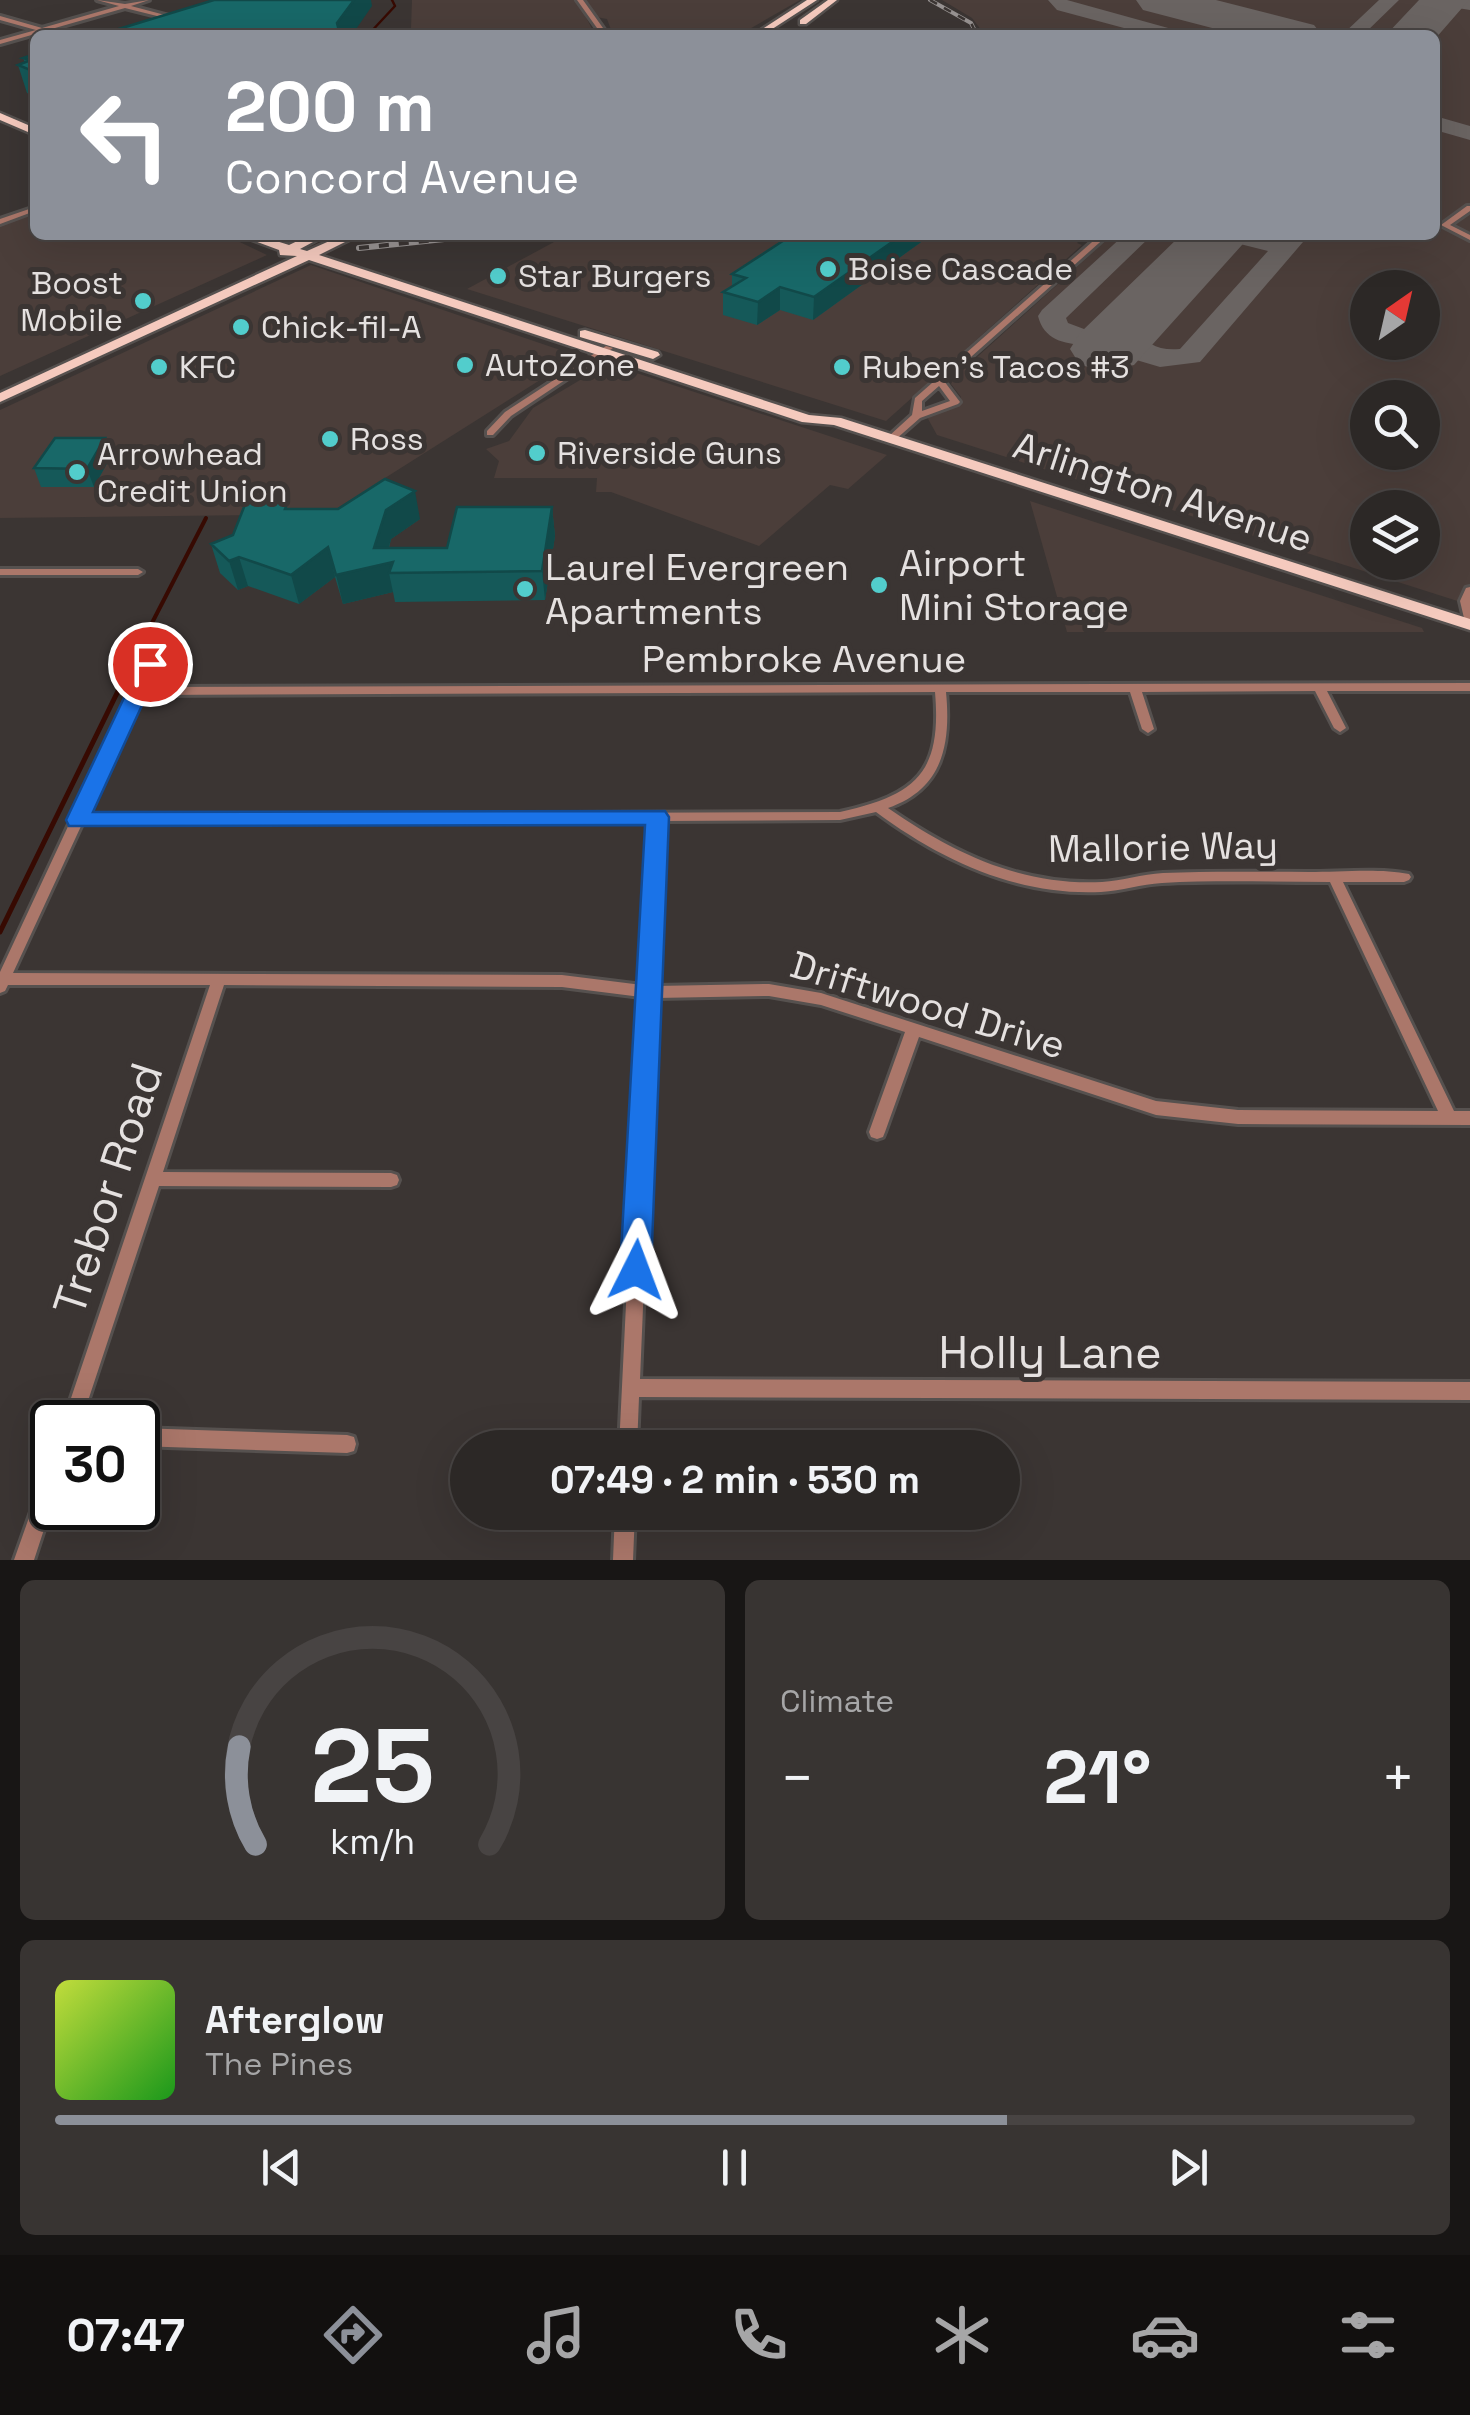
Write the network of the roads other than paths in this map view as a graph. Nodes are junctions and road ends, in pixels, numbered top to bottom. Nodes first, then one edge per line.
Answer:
1 (100, 0) edge
2 (146, 0) edge
3 (580, 0) edge
4 (813, 0) edge
5 (833, 0) edge
6 (124, 6) junction
7 (0, 18) edge
8 (188, 22) edge
9 (42, 30) joint
10 (601, 30) edge
11 (765, 30) edge
12 (788, 30) edge
13 (30, 33) edge
14 (0, 42) edge
15 (0, 116) edge
16 (30, 130) edge
17 (1470, 208) edge
18 (30, 212) edge
19 (0, 222) edge
20 (1470, 238) edge
21 (259, 240) edge
22 (292, 240) edge
23 (1098, 240) edge
24 (322, 242) edge
25 (306, 249) junction
26 (288, 250) junction
27 (193, 294) junction
28 (130, 323) junction
29 (148, 329) junction
30 (616, 343) junction
31 (601, 353) junction
32 (59, 370) junction
33 (0, 382) edge
34 (940, 382) junction
35 (0, 398) edge
36 (917, 416) junction
37 (836, 420) junction
38 (490, 433) dead end
39 (892, 438) junction
40 (0, 572) edge
41 (138, 572) dead end
42 (1470, 590) edge
43 (1470, 621) edge
44 (163, 636) dead end
45 (1470, 686) edge
46 (1319, 687) junction
47 (940, 688) junction
48 (1136, 688) junction
49 (138, 691) junction
50 (1340, 728) dead end
51 (1148, 729) dead end
52 (881, 809) junction
53 (657, 817) junction
54 (78, 820) junction
55 (1334, 877) junction
56 (1404, 877) dead end
57 (218, 980) junction
58 (2, 983) edge
59 (648, 992) junction
60 (914, 1029) junction
61 (1449, 1118) junction
62 (1470, 1118) edge
63 (877, 1132) dead end
64 (154, 1179) junction
65 (392, 1180) dead end
66 (630, 1388) junction
67 (1470, 1391) edge
68 (79, 1400) edge
69 (629, 1430) edge
70 (160, 1438) edge
71 (347, 1444) dead end
72 (34, 1530) edge
73 (624, 1530) edge
74 (24, 1560) edge
75 (622, 1560) edge

1 - 6 street
2 - 6 street
3 - 10 street
4 - 11 main road
5 - 12 main road
6 - 8 street
6 - 9 street
7 - 9 street
13 - 14 street
15 - 16 main road
17 - 20 street
18 - 19 street
21 - 26 main road, Arlington Avenue
22 - 25 main road, Arlington Avenue
23 - 34 street
24 - 25 main road
24 - 30 main road, Arlington Avenue
25 - 26 main road, Arlington Avenue
25 - 29 main road
25 - 31 main road, Arlington Avenue
26 - 27 main road
27 - 28 main road
27 - 29 main road
28 - 32 main road
28 - 33 main road
29 - 32 main road
30 - 31 street
30 - 37 main road, Arlington Avenue
31 - 37 main road, Arlington Avenue
31 - 38 street
32 - 35 main road
34 - 36 street
34 - 36 street
36 - 39 street
37 - 39 main road, Arlington Avenue
39 - 43 main road, Arlington Avenue
40 - 41 street
42 - 43 street
44 - 49 street
45 - 46 street, Pembroke Avenue
46 - 48 street, Pembroke Avenue
46 - 50 street
47 - 48 street, Pembroke Avenue
47 - 49 street, Pembroke Avenue
47 - 52 street
48 - 51 street
49 - 54 street
52 - 53 street
52 - 55 street, Mallorie Way
53 - 54 street
53 - 59 street
54 - 58 street
55 - 56 street, Mallorie Way
55 - 61 street
57 - 58 street, Driftwood Drive
57 - 59 street, Driftwood Drive
57 - 64 street, Trebor Road
59 - 60 street, Driftwood Drive
59 - 66 street
60 - 61 street, Driftwood Drive
60 - 63 street
61 - 62 street, Driftwood Drive
64 - 65 street
64 - 68 street, Trebor Road
66 - 67 street, Holly Lane
66 - 69 street
70 - 71 street
72 - 74 street
73 - 75 street

